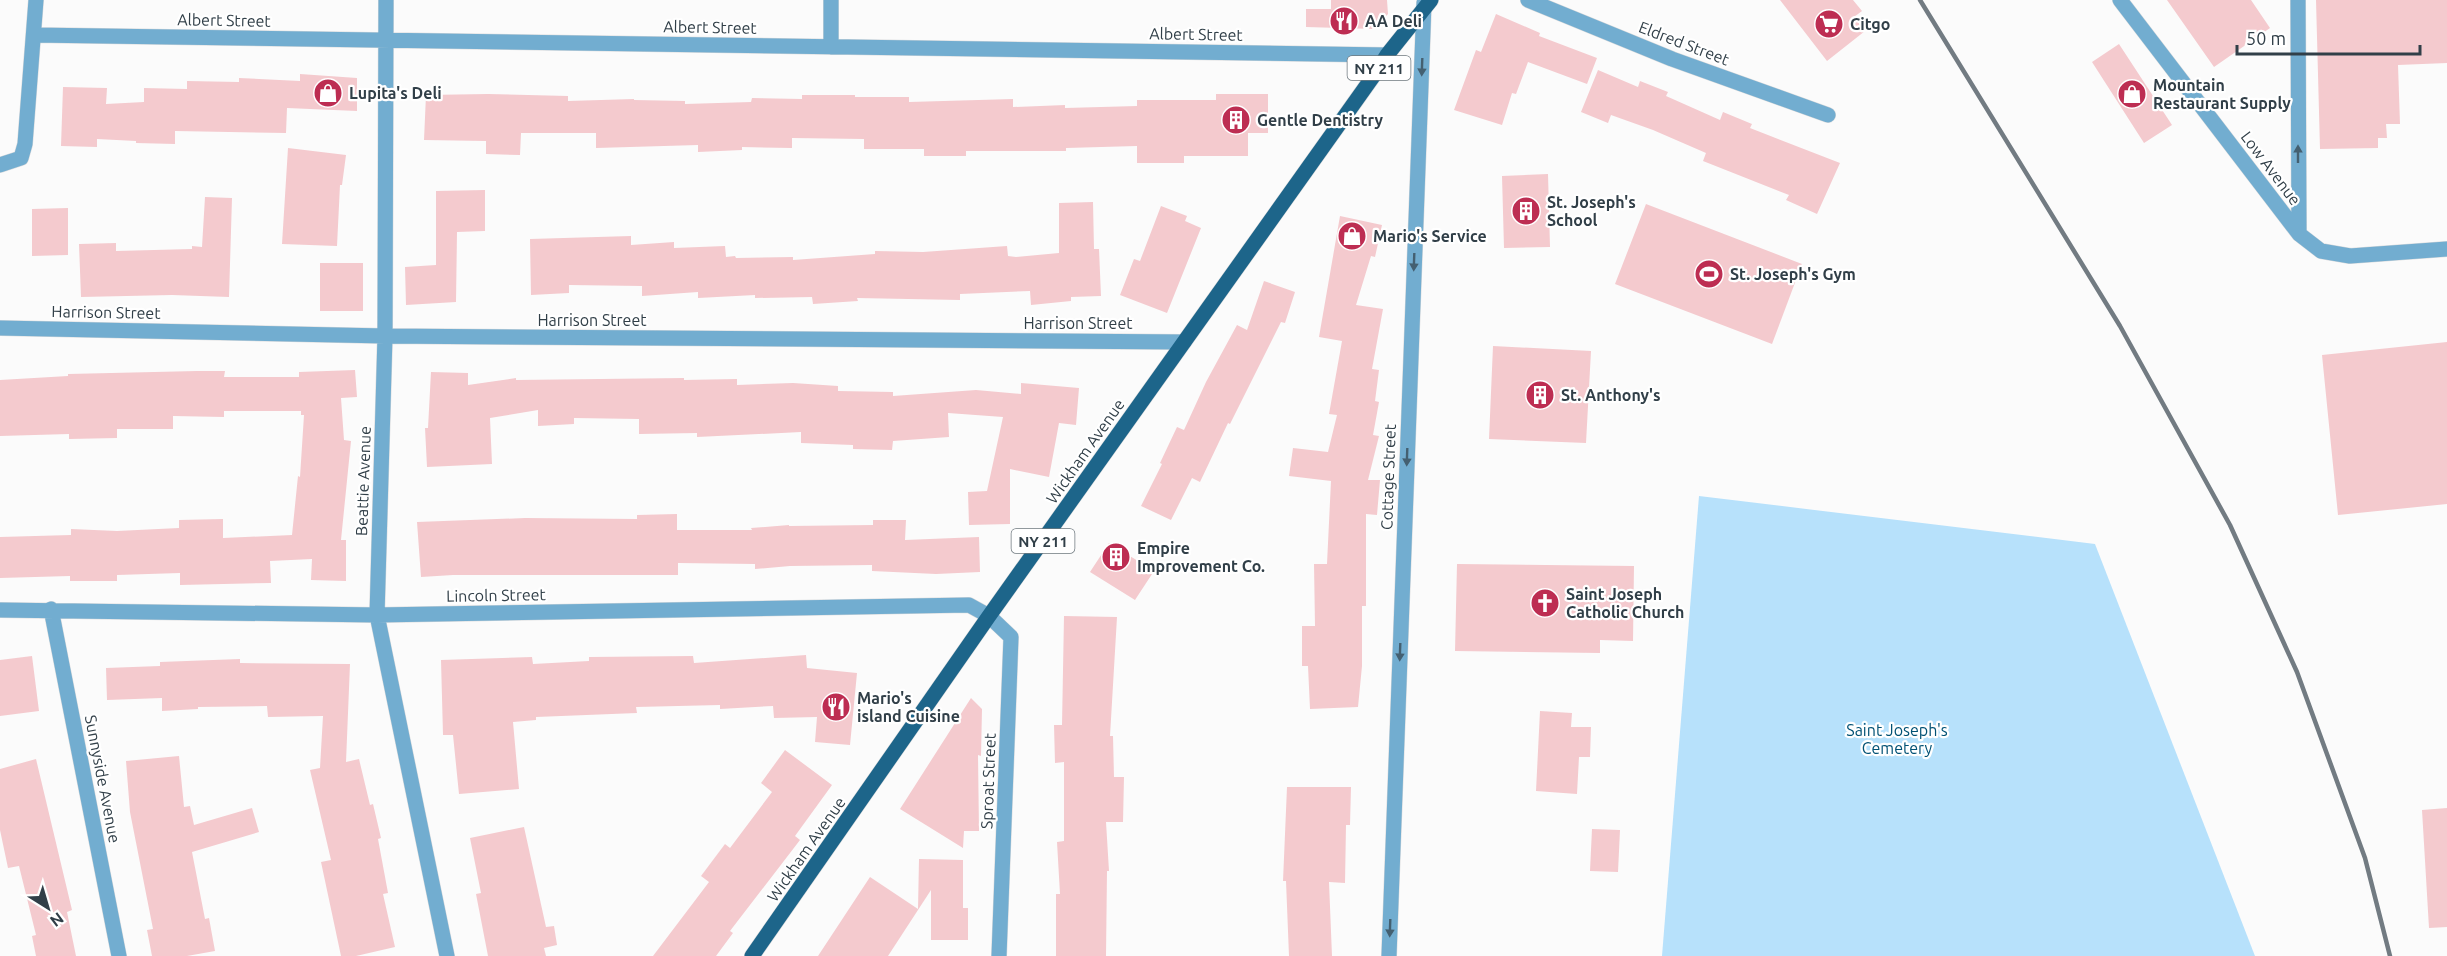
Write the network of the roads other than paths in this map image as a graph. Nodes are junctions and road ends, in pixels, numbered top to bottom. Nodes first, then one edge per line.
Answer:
1 (36, 0) edge
2 (386, 0) edge
3 (831, 0) edge
4 (1528, 0) edge
5 (2120, 0) edge
6 (2298, 0) edge
7 (1426, 3) edge
8 (34, 35) junction
9 (385, 40) junction
10 (831, 46) junction
11 (1386, 55) junction
12 (1828, 115) dead end
13 (0, 165) edge
14 (2299, 234) junction
15 (2447, 249) edge
16 (0, 328) edge
17 (385, 336) junction
18 (1184, 342) junction
19 (51, 609) junction
20 (0, 610) edge
21 (377, 615) junction
22 (989, 616) junction
23 (119, 956) edge
24 (447, 956) edge
25 (752, 956) edge
26 (999, 956) edge
27 (1389, 956) edge

1 - 8 street
2 - 9 street, Beattie Avenue
3 - 10 street
4 - 12 street, Eldred Street
5 - 14 street, Low Avenue
14 -> 6 street
7 - 11 main road, Wickham Avenue / NY 211
7 -> 27 street, Cottage Street
8 - 9 street, Albert Street
8 - 13 street
9 - 10 street, Albert Street
9 - 17 street, Beattie Avenue
10 - 11 street, Albert Street
11 - 18 main road, Wickham Avenue / NY 211
14 - 15 street, Low Avenue
16 - 17 street, Harrison Street
17 - 18 street, Harrison Street
17 - 21 street, Beattie Avenue
18 - 22 main road, Wickham Avenue / NY 211
19 - 20 street, Lincoln Street
19 - 21 street, Lincoln Street
19 - 23 street, Sunnyside Avenue
21 - 22 street, Lincoln Street
21 - 24 street, Beattie Avenue
22 - 25 main road, Wickham Avenue / NY 211
22 - 26 street, Sproat Street

